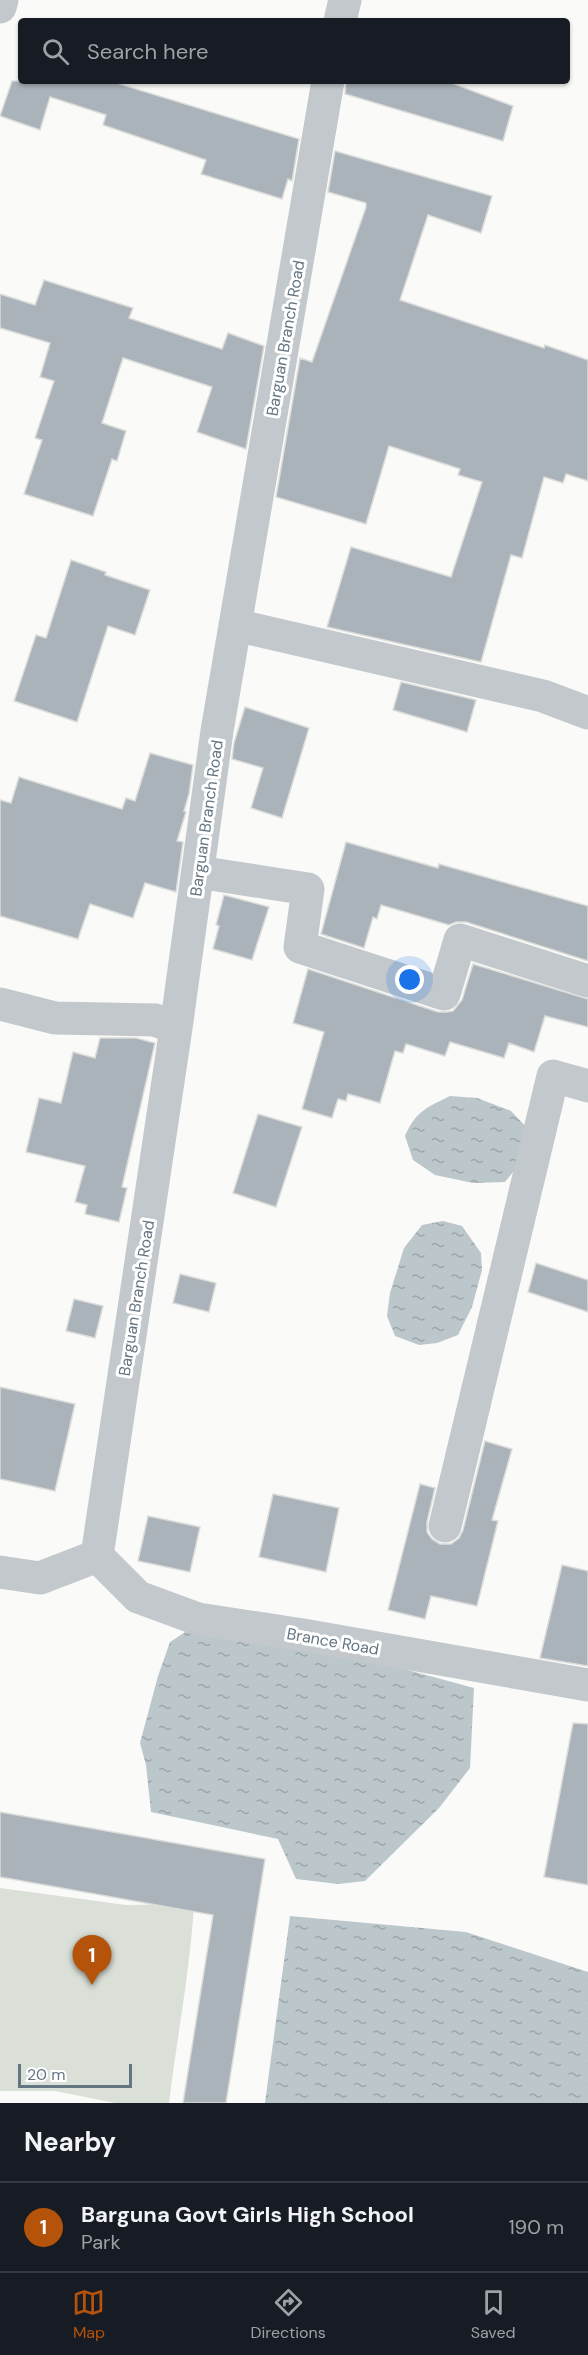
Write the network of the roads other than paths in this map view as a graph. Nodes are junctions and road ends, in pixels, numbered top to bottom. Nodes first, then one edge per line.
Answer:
1 (2, 0) edge
2 (345, 0) edge
3 (0, 7) edge
4 (341, 18) edge
5 (327, 84) edge
6 (235, 626) junction
7 (588, 713) edge
8 (198, 872) junction
9 (588, 981) edge
10 (0, 1004) edge
11 (176, 1028) junction
12 (588, 1086) edge
13 (446, 1526) dead end
14 (97, 1556) junction
15 (0, 1572) edge
16 (588, 1685) edge

1 - 3 street
2 - 4 street
5 - 6 street, Barguan Branch Road
6 - 7 street
6 - 8 street, Barguan Branch Road
8 - 9 street
8 - 11 street, Barguan Branch Road
10 - 11 street
11 - 14 street, Barguan Branch Road
12 - 13 street
14 - 15 street
14 - 16 street, Brance Road

